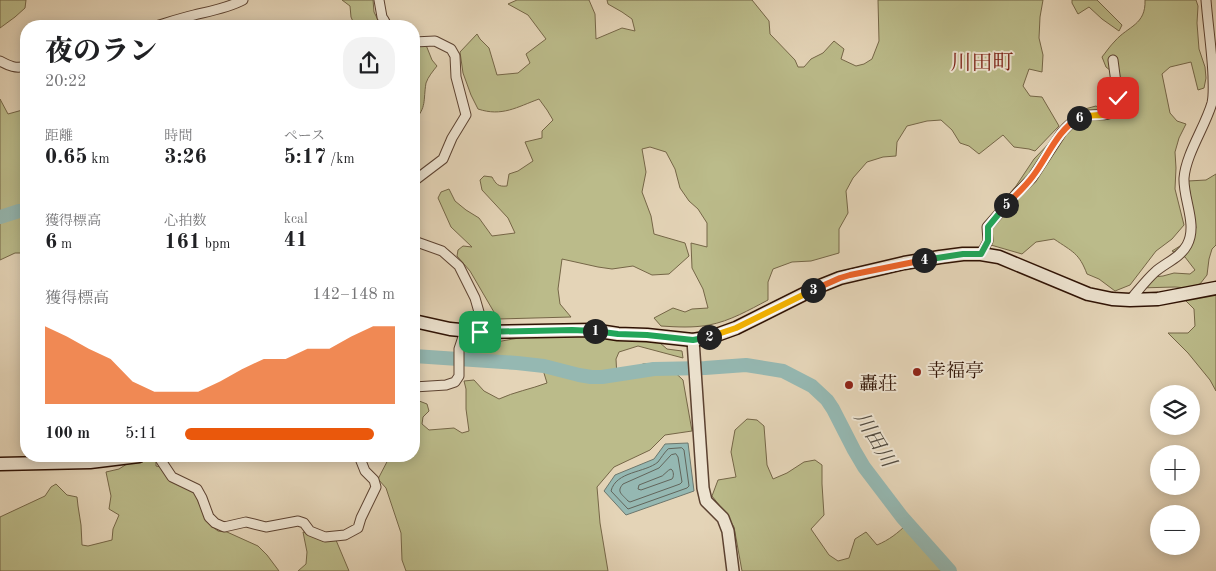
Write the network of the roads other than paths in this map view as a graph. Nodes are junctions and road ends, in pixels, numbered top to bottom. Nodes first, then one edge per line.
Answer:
1 (243, 0) edge
2 (378, 0) edge
3 (1206, 0) edge
4 (175, 20) edge
5 (384, 20) edge
6 (420, 42) edge
7 (1113, 60) dead end
8 (0, 61) edge
9 (20, 67) edge
10 (420, 176) edge
11 (420, 243) edge
12 (981, 254) junction
13 (1216, 288) edge
14 (1130, 300) junction
15 (420, 322) edge
16 (465, 331) junction
17 (480, 332) junction
18 (693, 344) junction
19 (420, 387) edge
20 (90, 462) edge
21 (162, 462) edge
22 (361, 462) edge
23 (0, 464) edge
24 (734, 571) edge

1 - 4 street
2 - 5 street
3 - 14 street
6 - 10 street
7 - 12 street
8 - 9 street
11 - 17 street
12 - 14 main road
12 - 18 main road
13 - 14 main road
15 - 16 main road
16 - 17 main road
16 - 19 street
17 - 18 main road
18 - 24 street
20 - 23 main road
21 - 22 street

